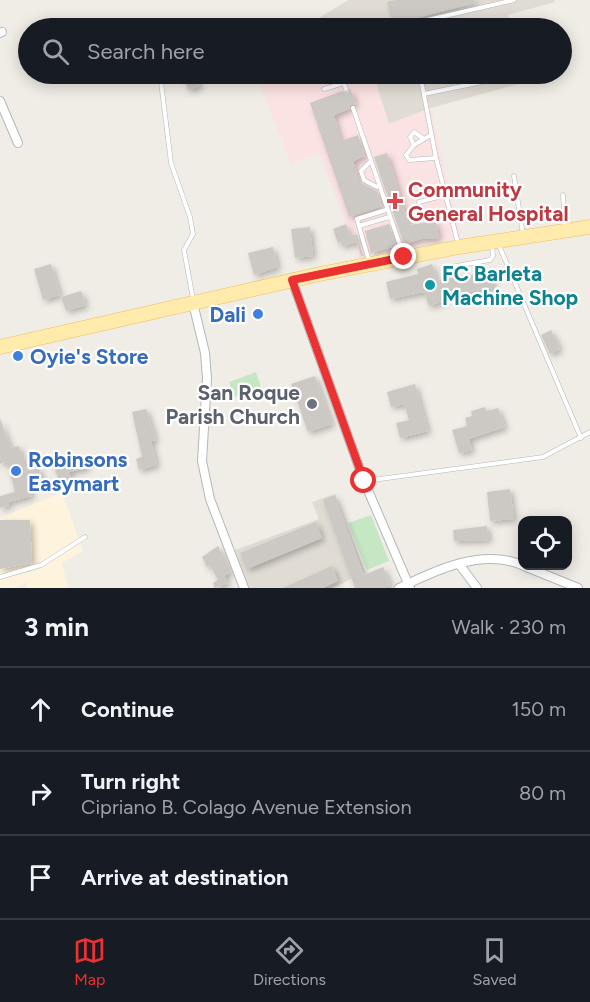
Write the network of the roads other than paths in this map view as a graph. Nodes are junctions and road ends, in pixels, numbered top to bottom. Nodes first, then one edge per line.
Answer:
1 (514, 0) edge
2 (444, 18) edge
3 (161, 84) edge
4 (338, 84) edge
5 (344, 84) edge
6 (422, 84) edge
7 (472, 84) edge
8 (324, 89) dead end
9 (346, 90) dead end
10 (424, 94) junction
11 (0, 101) edge
12 (352, 108) dead end
13 (431, 135) junction
14 (424, 139) junction
15 (18, 143) dead end
16 (414, 145) junction
17 (436, 158) junction
18 (370, 162) junction
19 (514, 176) dead end
20 (378, 187) junction
21 (446, 195) junction
22 (563, 195) dead end
23 (419, 202) dead end
24 (386, 210) junction
25 (389, 217) junction
26 (359, 226) junction
27 (590, 227) edge
28 (565, 231) junction
29 (524, 237) junction
30 (494, 242) junction
31 (459, 247) junction
32 (404, 257) junction
33 (370, 264) junction
34 (456, 266) dead end
35 (292, 280) junction
36 (193, 303) junction
37 (0, 347) edge
38 (590, 432) edge
39 (581, 438) junction
40 (364, 481) junction
41 (85, 537) dead end
42 (518, 563) edge
43 (459, 564) junction
44 (535, 570) edge
45 (0, 577) edge
46 (405, 587) edge
47 (244, 588) edge
48 (477, 588) edge
49 (578, 588) edge

1 - 2 lane
3 - 36 lane
4 - 8 lane
5 - 9 lane
6 - 10 lane
7 - 10 lane
10 - 13 lane
11 - 15 street
12 - 18 lane
13 - 14 lane
13 - 17 lane
14 - 16 lane
14 - 16 lane
16 - 17 lane
17 - 21 lane
18 - 20 lane
18 - 20 lane
19 - 29 lane
20 - 24 lane
21 - 23 lane
21 - 31 lane
22 - 28 lane
24 - 25 lane
24 - 26 lane
25 - 26 lane
25 - 32 lane
26 - 33 lane
27 - 28 main road
28 - 29 main road
29 - 30 main road
30 - 31 main road
30 - 34 lane
30 - 39 lane
31 - 32 main road
32 - 33 main road
33 - 35 main road
35 - 36 main road
35 - 40 street
36 - 37 main road
36 - 47 street
38 - 39 lane
39 - 40 lane
40 - 46 street
41 - 45 lane
42 - 43 street
43 - 46 street
43 - 48 street
44 - 49 street

